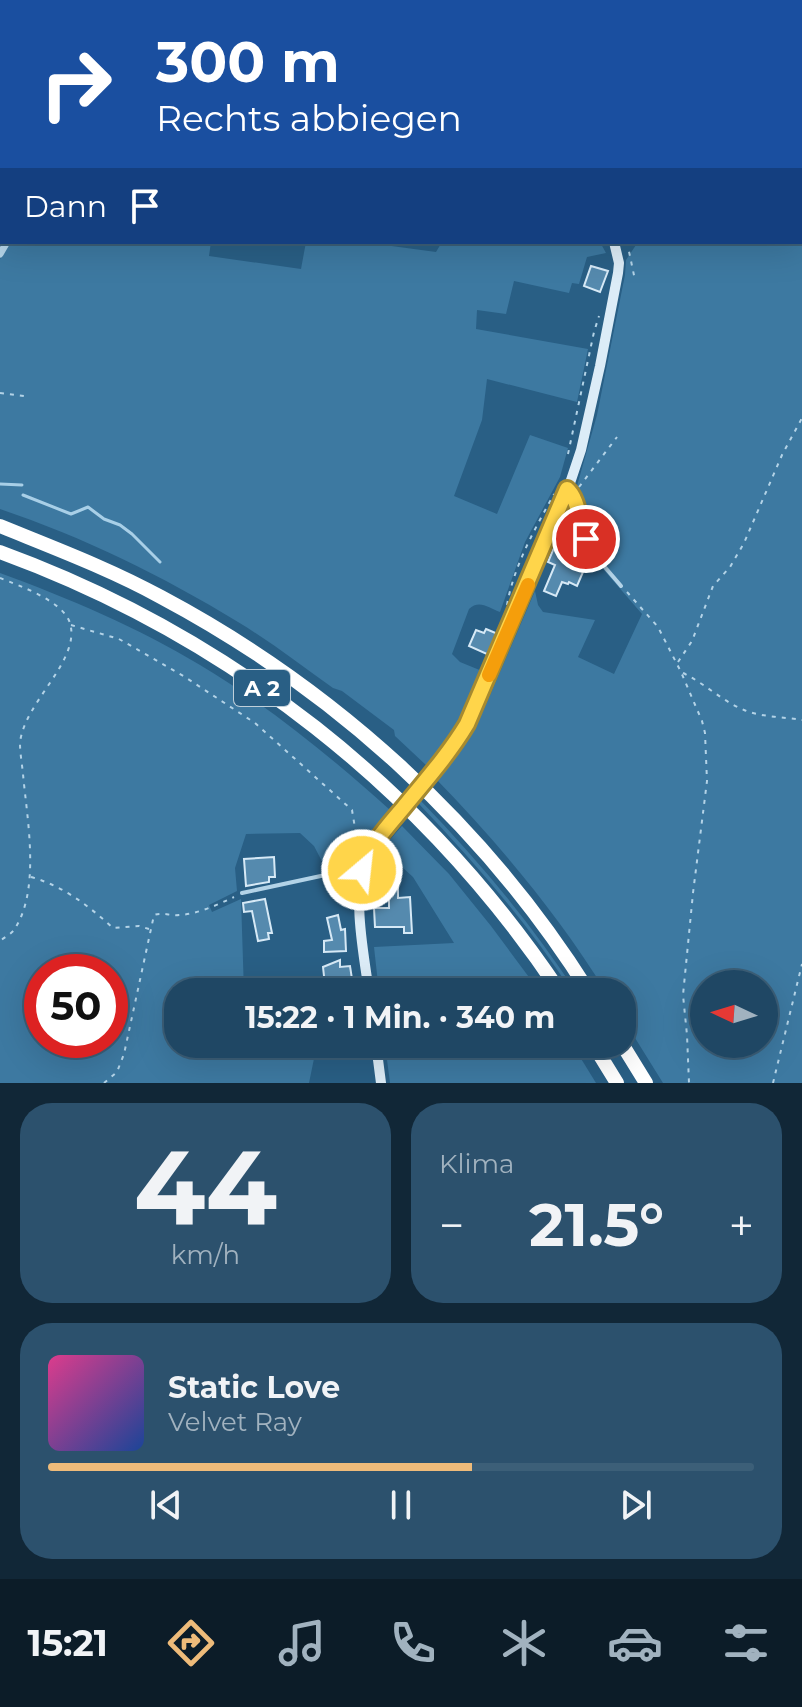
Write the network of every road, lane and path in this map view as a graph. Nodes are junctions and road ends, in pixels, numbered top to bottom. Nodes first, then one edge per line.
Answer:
1 (614, 244) edge
2 (627, 244) edge
3 (635, 280) dead end
4 (599, 315) dead end
5 (0, 393) edge
6 (24, 396) dead end
7 (802, 418) edge
8 (617, 437) dead end
9 (566, 463) dead end
10 (566, 491) junction
11 (0, 526) edge
12 (0, 552) edge
13 (0, 578) edge
14 (621, 586) joint
15 (71, 625) junction
16 (509, 630) junction
17 (677, 664) junction
18 (681, 672) junction
19 (802, 720) edge
20 (369, 851) junction
21 (365, 871) junction
22 (30, 877) junction
23 (242, 893) joint
24 (150, 930) junction
25 (0, 941) edge
26 (802, 964) edge
27 (367, 978) edge
28 (550, 978) edge
29 (580, 978) edge
30 (378, 1058) edge
31 (602, 1058) edge
32 (631, 1058) edge
33 (105, 1083) edge
34 (381, 1083) edge
35 (617, 1083) edge
36 (646, 1083) edge
37 (689, 1083) edge
38 (773, 1083) edge

1 - 10 main road
2 - 3 path
4 - 9 path
5 - 6 path
7 - 17 path
8 - 10 path
10 - 14 lane
10 - 16 main road
10 - 16 path
11 - 29 highway, A 2
12 - 28 highway, A 2
13 - 15 path
14 - 17 path
15 - 20 path
15 - 22 path
16 - 20 main road, bridge
17 - 18 path
18 - 19 path
18 - 37 path
20 - 21 main road
21 - 23 lane
21 - 27 main road
22 - 24 path
22 - 25 path
23 - 24 path
24 - 33 path
26 - 38 path
30 - 34 main road
31 - 35 highway
32 - 36 highway

